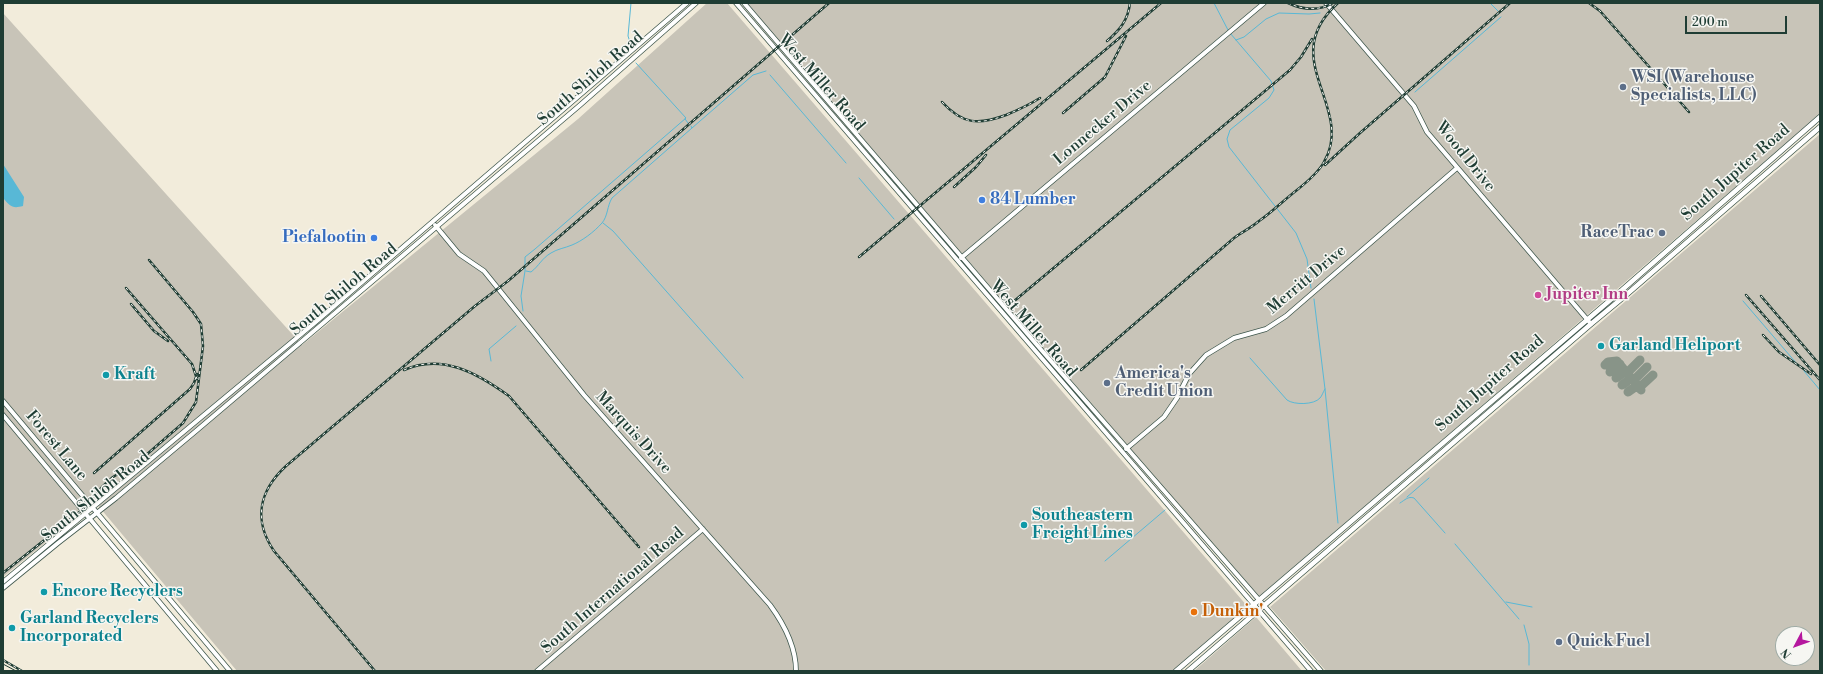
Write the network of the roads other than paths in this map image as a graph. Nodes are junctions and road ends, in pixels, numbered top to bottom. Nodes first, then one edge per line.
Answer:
1 (687, 3) edge
2 (696, 3) edge
3 (736, 3) edge
4 (744, 3) edge
5 (1264, 3) edge
6 (1326, 3) edge
7 (1819, 120) edge
8 (1820, 127) edge
9 (1787, 145) junction
10 (1792, 151) junction
11 (1457, 168) junction
12 (433, 222) junction
13 (437, 227) junction
14 (963, 256) junction
15 (958, 261) junction
16 (1586, 319) junction
17 (1591, 324) junction
18 (3, 401) edge
19 (3, 415) edge
20 (1127, 448) junction
21 (1122, 452) junction
22 (1424, 459) junction
23 (1429, 464) junction
24 (93, 508) junction
25 (85, 513) junction
26 (98, 513) junction
27 (90, 519) junction
28 (704, 529) junction
29 (3, 582) edge
30 (3, 588) edge
31 (1259, 600) junction
32 (1254, 605) junction
33 (1263, 606) junction
34 (1258, 610) junction
35 (210, 648) junction
36 (203, 654) junction
37 (217, 671) edge
38 (230, 671) edge
39 (537, 671) edge
40 (796, 671) edge
41 (1176, 671) edge
42 (1188, 671) edge
43 (1311, 671) edge
44 (1321, 671) edge

1 - 12 main road, South Shiloh Road
2 - 13 main road, South Shiloh Road
3 - 15 main road, West Miller Road
4 - 14 main road, West Miller Road
5 - 14 main road, Lonnecker Drive
6 - 11 main road, Wood Drive
7 - 9 main road, South Jupiter Road
8 - 10 main road, South Jupiter Road
9 - 10 main road
9 - 16 main road, South Jupiter Road
10 - 17 main road, South Jupiter Road
11 - 16 main road, Wood Drive
11 - 20 main road, Merritt Drive
12 - 13 main road, Marquis Drive
12 - 24 main road, South Shiloh Road
13 - 26 main road, South Shiloh Road
13 - 28 main road, Marquis Drive
14 - 15 main road, Lonnecker Drive
14 - 20 main road, West Miller Road
15 - 21 main road, West Miller Road
16 - 17 main road, Wood Drive
16 - 22 main road, South Jupiter Road
17 - 23 main road, South Jupiter Road
18 - 24 main road, Forest Lane
19 - 25 main road, Forest Lane
20 - 21 main road, Merritt Drive
20 - 31 main road, West Miller Road
21 - 32 main road, West Miller Road
22 - 23 main road
22 - 31 main road, South Jupiter Road
23 - 33 main road, South Jupiter Road
24 - 25 main road, South Shiloh Road
24 - 26 main road, Forest Lane
25 - 27 main road, Forest Lane
25 - 29 main road, South Shiloh Road
26 - 27 main road, South Shiloh Road
26 - 35 main road, Forest Lane
27 - 30 main road, South Shiloh Road
27 - 36 main road, Forest Lane
28 - 39 main road, South International Road
28 - 40 main road, Marquis Drive
31 - 32 main road, South Jupiter Road
31 - 33 main road, West Miller Road
32 - 34 main road, West Miller Road
32 - 41 main road, South Jupiter Road
33 - 34 main road, South Jupiter Road
33 - 44 main road, West Miller Road
34 - 42 main road, South Jupiter Road
34 - 43 main road, West Miller Road
35 - 36 main road
35 - 38 main road, Forest Lane
36 - 37 main road, Forest Lane

